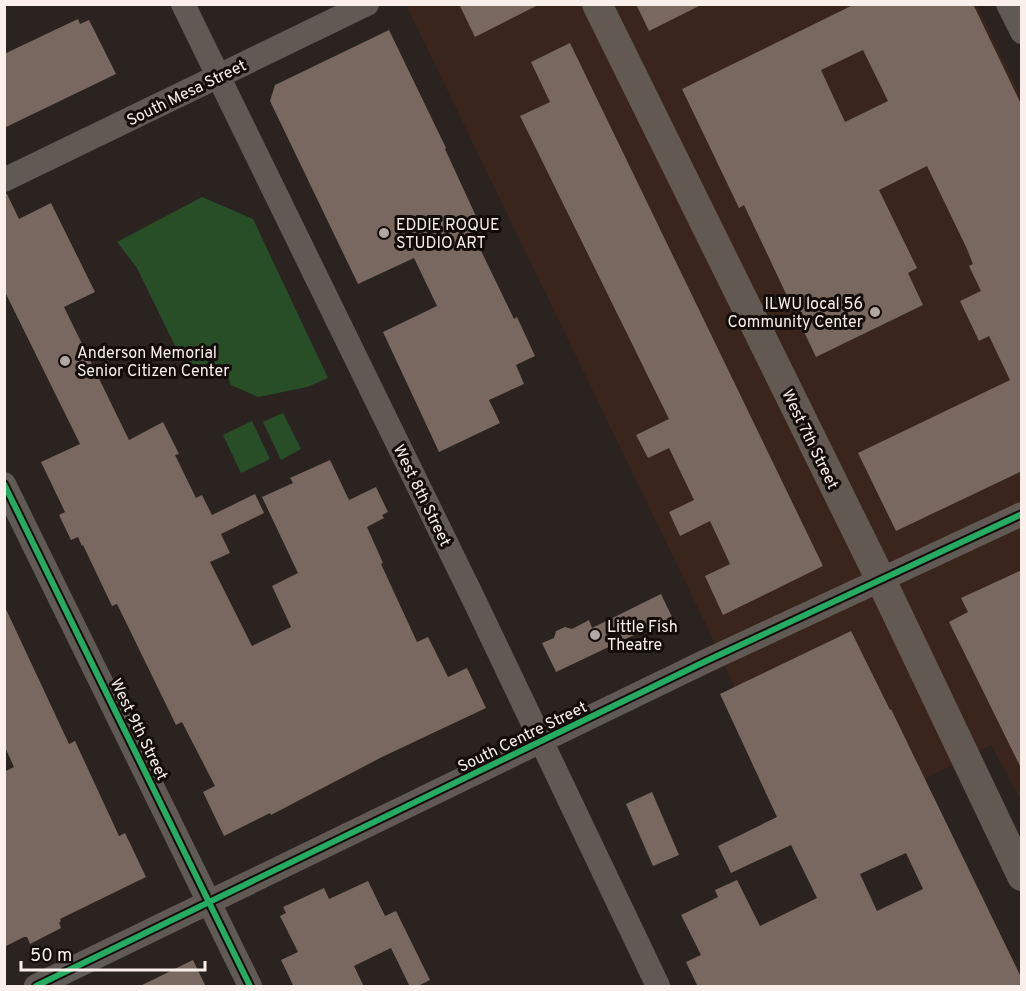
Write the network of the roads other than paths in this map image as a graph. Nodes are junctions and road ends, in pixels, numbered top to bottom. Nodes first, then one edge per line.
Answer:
1 (183, 4) edge
2 (367, 4) edge
3 (597, 4) edge
4 (1008, 4) edge
5 (1022, 32) edge
6 (218, 76) junction
7 (4, 180) edge
8 (4, 484) edge
9 (1022, 514) edge
10 (881, 580) junction
11 (541, 742) junction
12 (1022, 876) edge
13 (210, 901) junction
14 (36, 987) edge
15 (250, 987) edge
16 (658, 987) edge

1 - 6 street, West 8th Street
2 - 6 street, South Mesa Street
3 - 10 main road, West 7th Street
4 - 5 street
6 - 7 street, South Mesa Street
6 - 11 street, West 8th Street
8 - 13 street, West 9th Street
9 - 10 street, South Centre Street
10 - 11 street, South Centre Street
10 - 12 main road, West 7th Street
11 - 13 street, South Centre Street
11 - 16 street, West 8th Street
13 - 14 street, South Centre Street
13 - 15 street, West 9th Street

